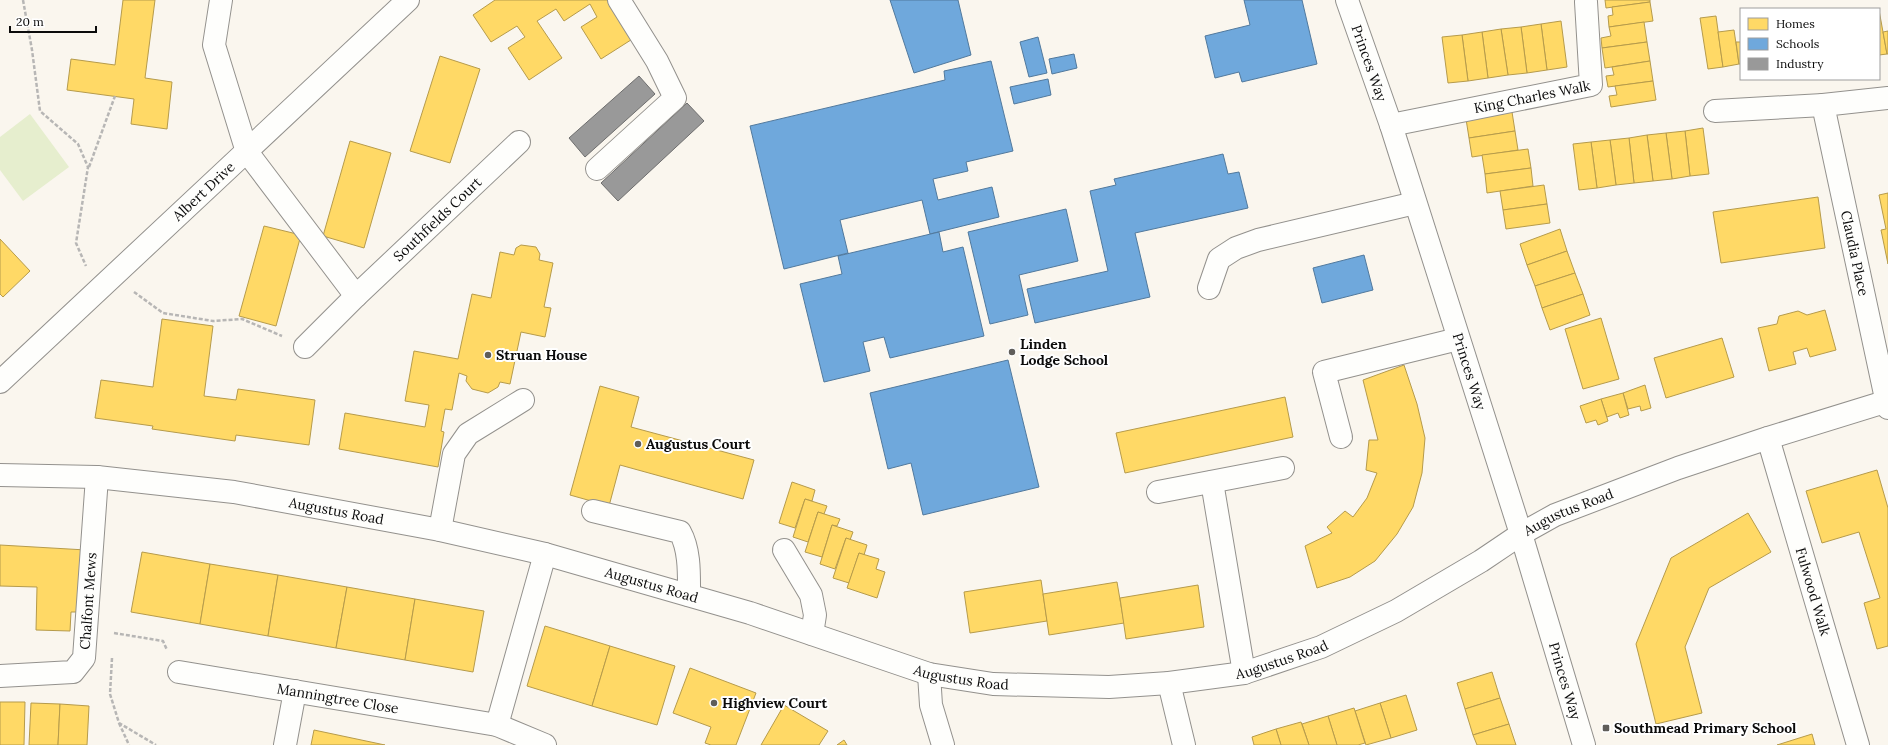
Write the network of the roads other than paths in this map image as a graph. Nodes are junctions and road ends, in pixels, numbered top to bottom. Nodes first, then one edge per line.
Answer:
1 (221, 0) edge
2 (408, 0) edge
3 (618, 0) edge
4 (1347, 0) edge
5 (1586, 2) dead end
6 (1888, 98) edge
7 (1823, 105) junction
8 (1715, 111) dead end
9 (1391, 125) junction
10 (519, 142) dead end
11 (247, 152) junction
12 (597, 169) dead end
13 (1415, 203) junction
14 (1209, 288) dead end
15 (356, 296) junction
16 (1458, 339) junction
17 (305, 347) road end
18 (0, 382) edge
19 (523, 400) dead end
20 (1888, 404) edge
21 (1341, 437) dead end
22 (1768, 438) junction
23 (1282, 468) dead end
24 (0, 475) edge
25 (97, 477) junction
26 (1212, 482) junction
27 (1158, 492) dead end
28 (593, 512) dead end
29 (440, 530) junction
30 (1521, 534) junction
31 (784, 550) dead end
32 (546, 554) junction
33 (689, 595) junction
34 (812, 634) junction
35 (179, 672) road end
36 (1244, 673) junction
37 (930, 674) junction
38 (0, 676) edge
39 (1169, 683) junction
40 (295, 691) junction
41 (497, 725) junction
42 (285, 745) edge
43 (545, 745) edge
44 (943, 745) edge
45 (1184, 745) edge
46 (1584, 745) edge
47 (1858, 745) edge

1 - 11 street
2 - 11 street, Albert Drive
3 - 12 street
4 - 9 street, Princes Way
5 - 9 street, King Charles Walk
6 - 7 street
7 - 8 street
7 - 20 street, Claudia Place
9 - 13 street, Princes Way
10 - 15 street, Southfields Court
11 - 15 street
11 - 18 street, Albert Drive
13 - 14 street
13 - 16 street, Princes Way
15 - 17 street, Southfields Court
16 - 21 street
16 - 30 street, Princes Way
19 - 29 street
20 - 22 street, Augustus Road
22 - 30 street, Augustus Road
22 - 47 street, Fulwood Walk
23 - 26 street
24 - 25 street, Augustus Road
25 - 29 street, Augustus Road
25 - 38 street, Chalfont Mews
26 - 27 street
26 - 36 street
28 - 33 street
29 - 32 street, Augustus Road
30 - 36 street, Augustus Road
30 - 46 street, Princes Way
31 - 34 street
32 - 33 street, Augustus Road
32 - 41 street
33 - 34 street, Augustus Road
34 - 37 street, Augustus Road
35 - 40 street, Manningtree Close
36 - 39 street, Augustus Road
37 - 39 street, Augustus Road
37 - 44 street
39 - 45 street
40 - 41 street, Manningtree Close
40 - 42 street
41 - 43 street, Manningtree Close

